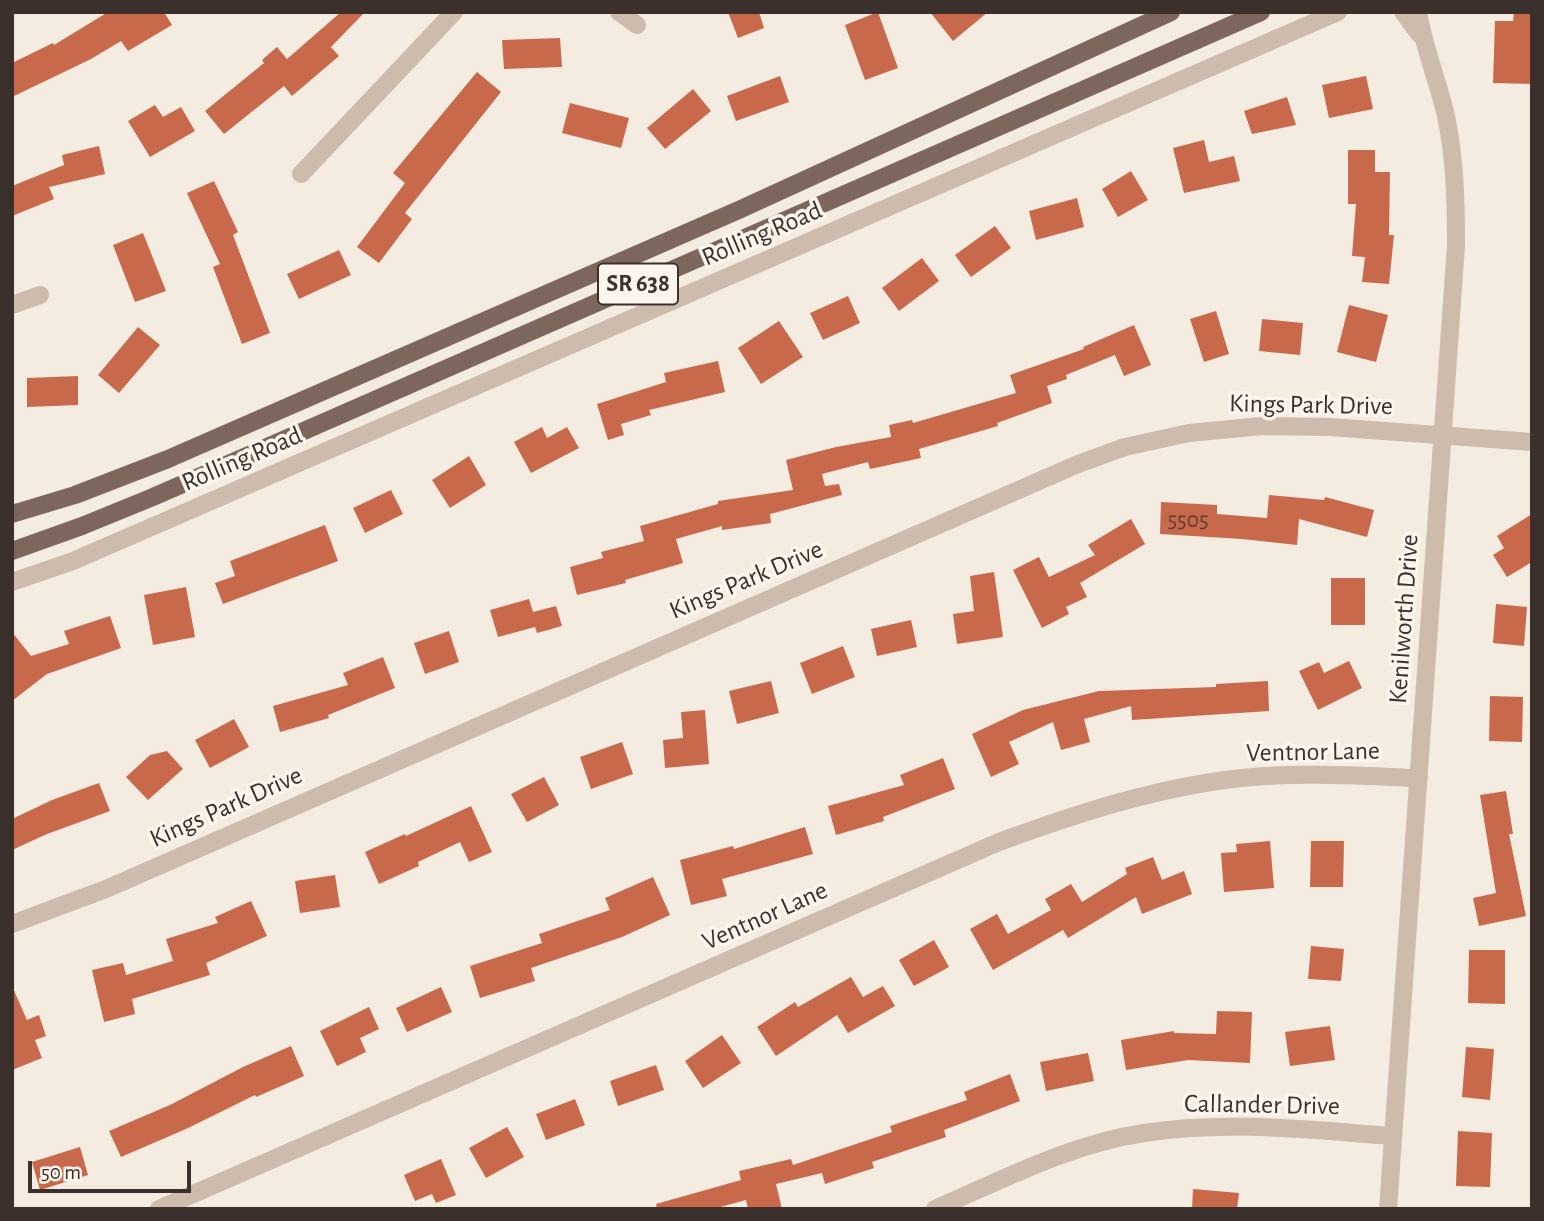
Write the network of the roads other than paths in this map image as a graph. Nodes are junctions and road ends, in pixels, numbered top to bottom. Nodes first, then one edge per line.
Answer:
1 (454, 12) edge
2 (619, 12) edge
3 (1171, 12) edge
4 (1261, 12) edge
5 (1338, 12) edge
6 (1403, 12) edge
7 (1418, 12) edge
8 (637, 25) dead end
9 (1423, 37) junction
10 (301, 174) dead end
11 (40, 295) dead end
12 (12, 305) edge
13 (1443, 436) junction
14 (1532, 442) edge
15 (12, 514) edge
16 (12, 551) edge
17 (12, 582) edge
18 (1419, 778) junction
19 (12, 924) edge
20 (1392, 1136) junction
21 (159, 1209) edge
22 (935, 1209) edge
23 (1388, 1209) edge

1 - 10 street
2 - 8 street
3 - 15 main road, Rolling Road / SR 638
4 - 16 main road, Rolling Road / SR 638
5 - 17 street, Rolling Road
6 - 9 street, Kenilworth Drive
7 - 9 street, Kenilworth Drive
9 - 13 street, Kenilworth Drive
11 - 12 street
13 - 14 street, Kings Park Drive
13 - 18 street, Kenilworth Drive
13 - 19 street, Kings Park Drive
18 - 20 street, Kenilworth Drive
18 - 21 street, Ventnor Lane
20 - 22 street, Callander Drive
20 - 23 street, Kenilworth Drive

